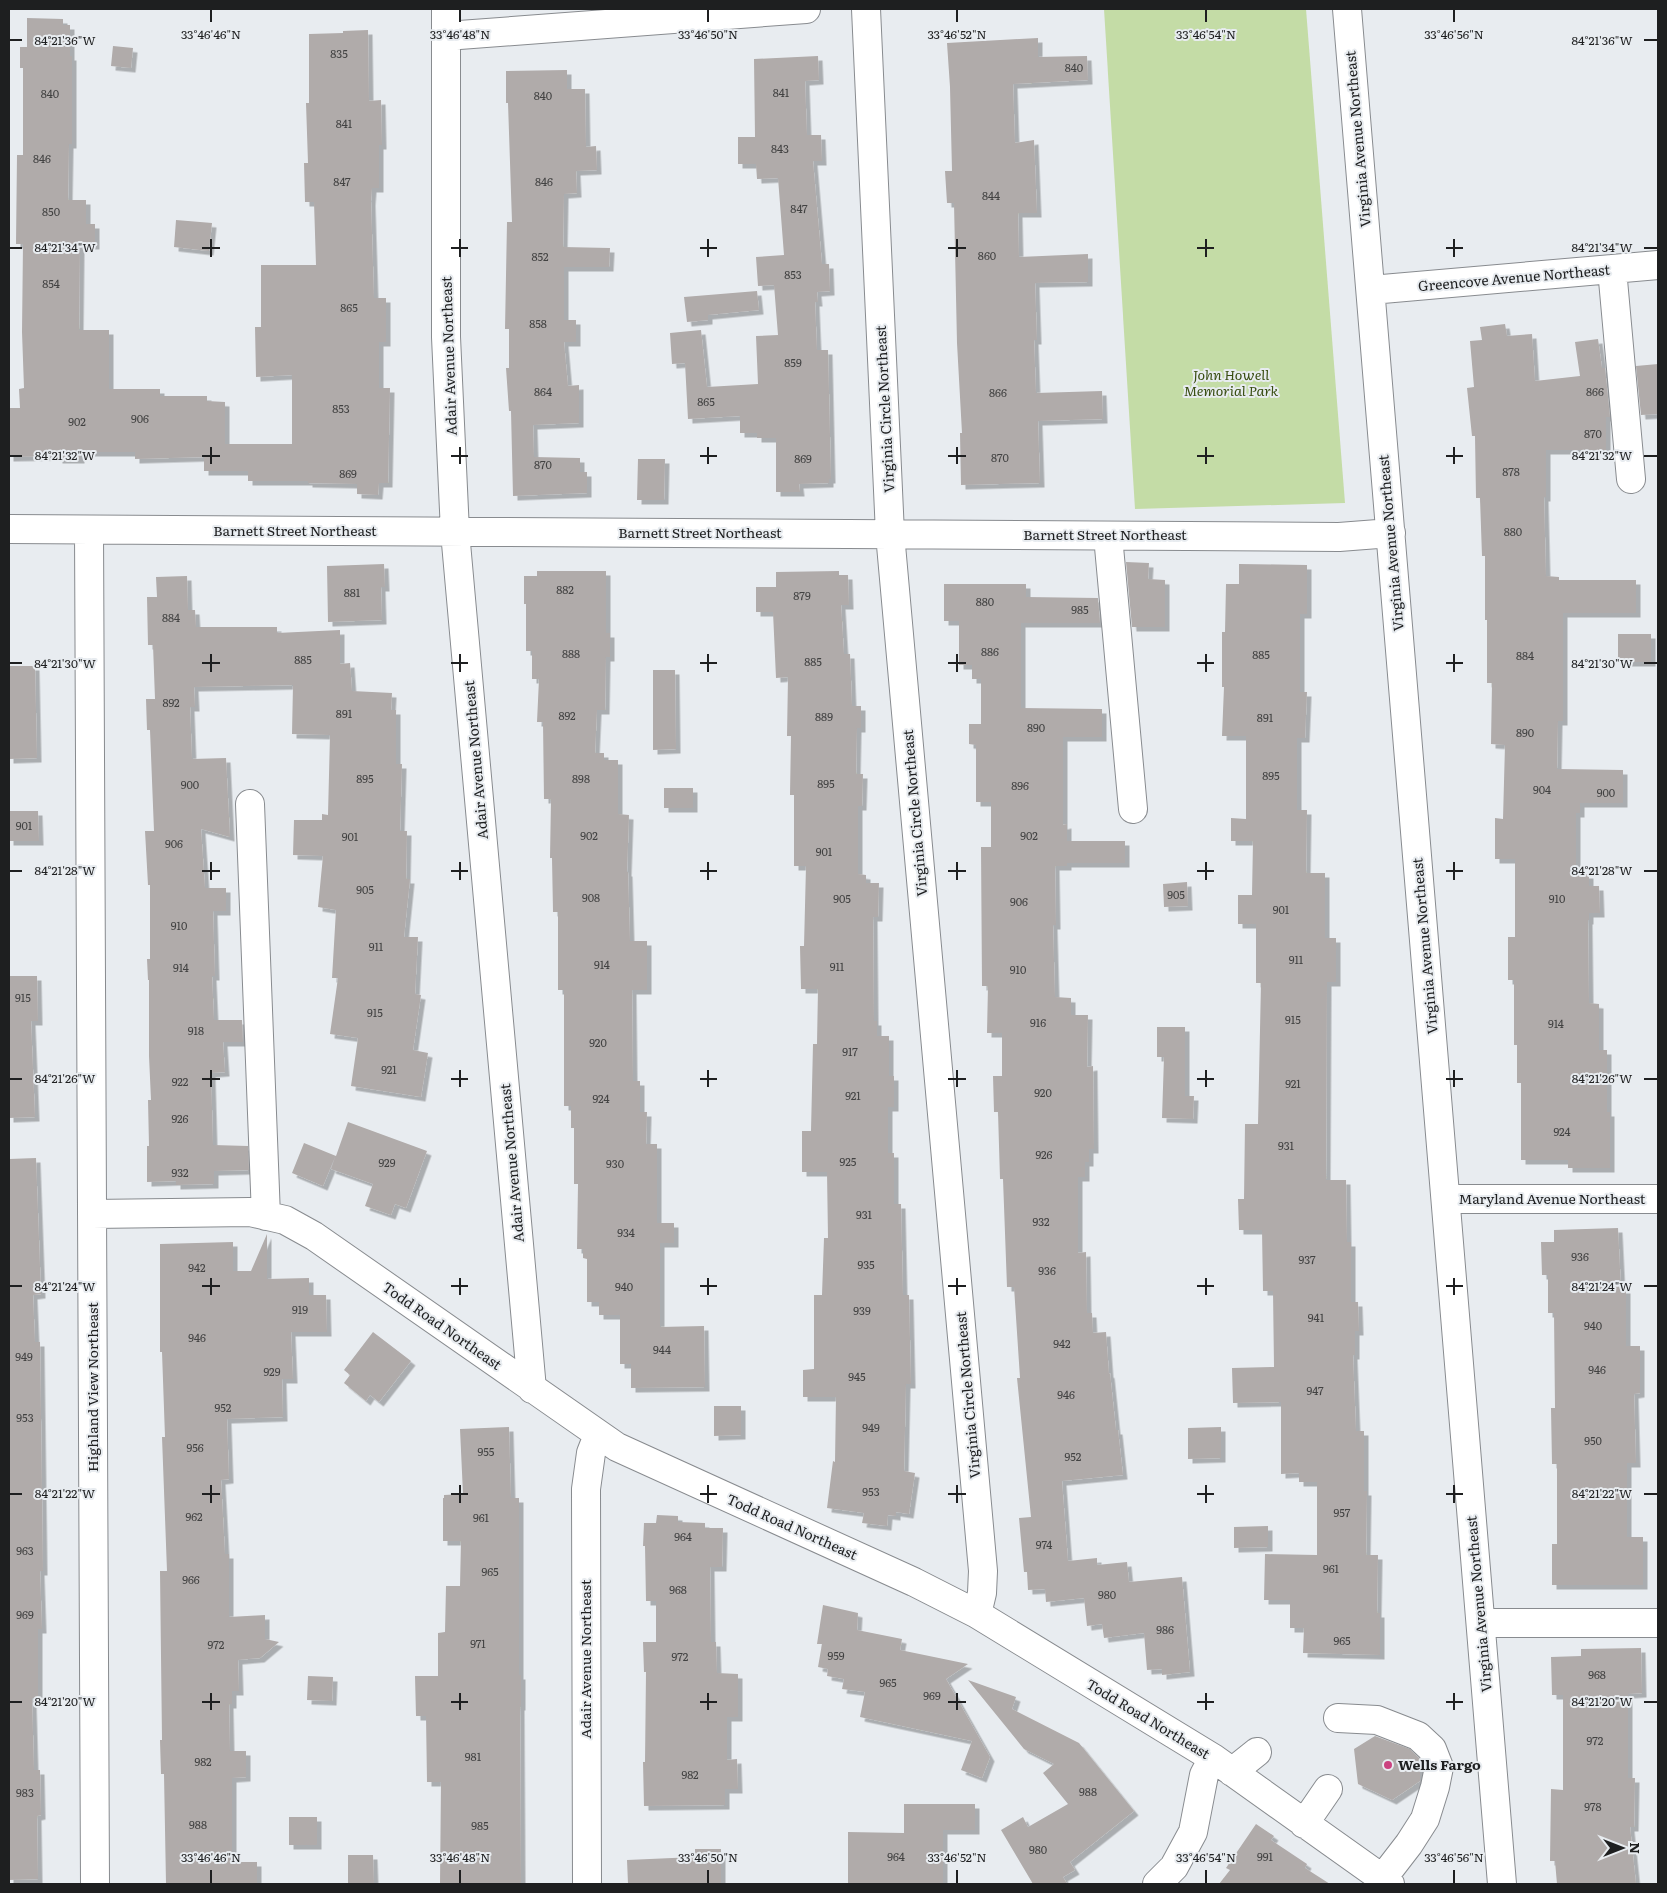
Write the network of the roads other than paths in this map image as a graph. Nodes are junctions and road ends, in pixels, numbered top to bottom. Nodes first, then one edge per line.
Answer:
1 (446, 9) edge
2 (806, 9) edge
3 (866, 9) edge
4 (1347, 9) edge
5 (446, 36) junction
6 (1658, 265) edge
7 (1612, 269) junction
8 (1371, 290) junction
9 (1631, 480) dead end
10 (9, 530) edge
11 (89, 530) junction
12 (455, 532) junction
13 (1391, 533) junction
14 (890, 534) junction
15 (1108, 536) junction
16 (250, 804) dead end
17 (1133, 809) dead end
18 (1446, 1199) junction
19 (1658, 1199) edge
20 (92, 1214) junction
21 (266, 1216) junction
22 (532, 1389) junction
23 (598, 1435) junction
24 (977, 1614) junction
25 (1481, 1623) junction
26 (1658, 1623) edge
27 (1338, 1718) dead end
28 (1257, 1752) dead end
29 (1223, 1765) junction
30 (1328, 1789) dead end
31 (1304, 1824) junction
32 (1386, 1882) edge
33 (95, 1884) edge
34 (587, 1884) edge
35 (1157, 1884) edge
36 (1502, 1884) edge

1 - 5 street, Adair Avenue Northeast
2 - 5 street
3 - 14 street, Virginia Circle Northeast
4 - 8 street, Virginia Avenue Northeast
5 - 12 street, Adair Avenue Northeast
6 - 7 street, Greencove Avenue Northeast
7 - 8 street, Greencove Avenue Northeast
7 - 9 street
8 - 13 street, Virginia Avenue Northeast
10 - 11 street, Barnett Street Northeast
11 - 12 street, Barnett Street Northeast
11 - 20 street, Highland View Northeast
12 - 14 street, Barnett Street Northeast
12 - 22 street, Adair Avenue Northeast
13 - 15 street, Barnett Street Northeast
13 - 18 street, Virginia Avenue Northeast
14 - 15 street, Barnett Street Northeast
14 - 24 street, Virginia Circle Northeast
15 - 17 street
16 - 21 street
18 - 19 street, Maryland Avenue Northeast
18 - 25 street, Virginia Avenue Northeast
20 - 21 street, Todd Road Northeast
20 - 33 street, Highland View Northeast
21 - 22 street, Todd Road Northeast
22 - 23 street, Todd Road Northeast
23 - 24 street, Todd Road Northeast
23 - 34 street, Adair Avenue Northeast
24 - 29 street, Todd Road Northeast
25 - 26 street
25 - 36 street, Virginia Avenue Northeast
27 - 32 street
28 - 29 street
29 - 31 street, Todd Road Northeast
29 - 35 street
30 - 31 street
31 - 32 street, Todd Road Northeast

